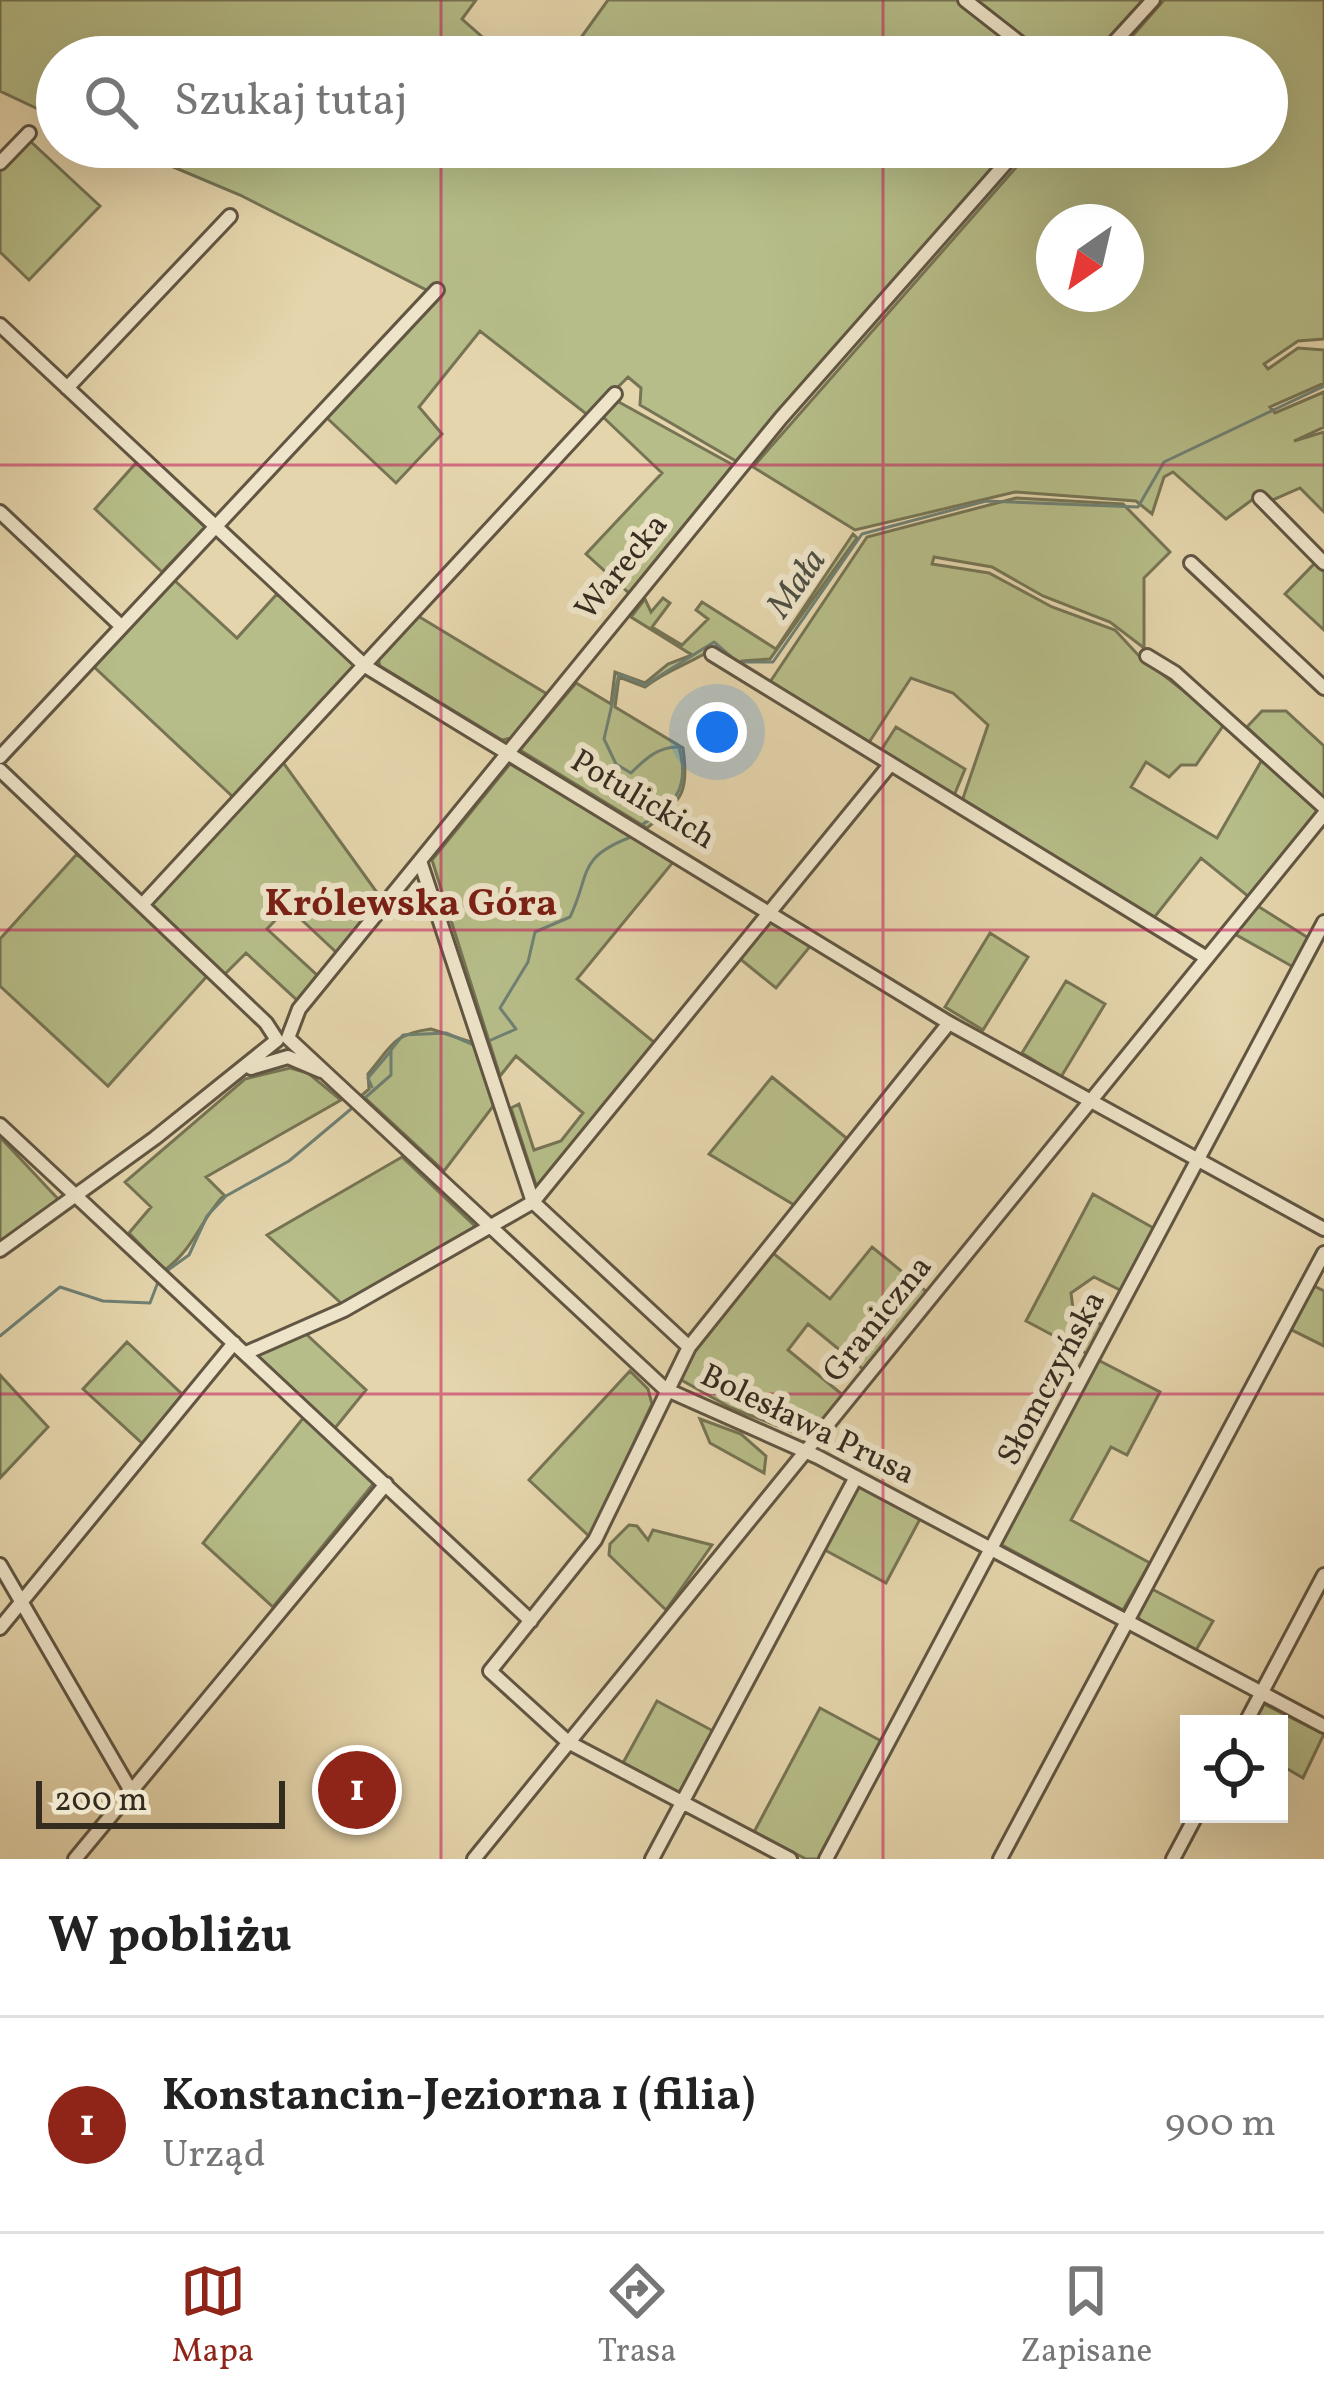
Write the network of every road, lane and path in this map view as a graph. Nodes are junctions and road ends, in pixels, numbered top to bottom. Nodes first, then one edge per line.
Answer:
1 (965, 0) edge
2 (1153, 0) edge
3 (1010, 36) edge
4 (1120, 36) edge
5 (29, 133) dead end
6 (0, 164) edge
7 (1001, 168) edge
8 (230, 216) dead end
9 (437, 290) dead end
10 (0, 326) edge
11 (67, 388) junction
12 (615, 394) dead end
13 (1260, 498) dead end
14 (0, 512) edge
15 (215, 527) junction
16 (1191, 563) dead end
17 (1324, 563) edge
18 (121, 626) junction
19 (712, 654) dead end
20 (1147, 656) dead end
21 (365, 666) junction
22 (1324, 688) edge
23 (509, 752) junction
24 (0, 757) edge
25 (889, 766) junction
26 (0, 770) edge
27 (1324, 810) edge
28 (420, 861) junction
29 (142, 905) junction
30 (768, 910) junction
31 (1324, 922) edge
32 (1207, 958) junction
33 (949, 1023) junction
34 (283, 1047) junction
35 (1088, 1103) junction
36 (0, 1125) edge
37 (1197, 1162) junction
38 (76, 1196) junction
39 (533, 1202) junction
40 (491, 1228) junction
41 (1324, 1229) edge
42 (0, 1250) edge
43 (1324, 1252) edge
44 (234, 1343) junction
45 (689, 1347) junction
46 (246, 1353) junction
47 (665, 1389) junction
48 (806, 1451) junction
49 (856, 1477) junction
50 (386, 1484) junction
51 (993, 1550) junction
52 (0, 1565) edge
53 (1324, 1575) edge
54 (22, 1602) junction
55 (531, 1621) junction
56 (1127, 1622) junction
57 (0, 1628) edge
58 (1261, 1693) junction
59 (1250, 1715) edge
60 (1324, 1726) edge
61 (568, 1742) junction
62 (131, 1791) junction
63 (682, 1802) junction
64 (1192, 1823) edge
65 (75, 1859) edge
66 (474, 1859) edge
67 (652, 1859) edge
68 (790, 1859) edge
69 (826, 1859) edge
70 (1000, 1859) edge
71 (1173, 1859) edge

1 - 3 street
2 - 4 street
5 - 6 street
7 - 23 street, Warecka
8 - 11 street
9 - 15 street
10 - 11 street, Potulickich
11 - 15 street, Potulickich
12 - 21 street
13 - 17 street
14 - 18 street
15 - 18 street
15 - 21 street, Potulickich
16 - 22 street
18 - 24 street
19 - 25 street
20 - 27 street
21 - 23 street, Potulickich
21 - 29 street
23 - 28 street, Warecka
23 - 30 street, Potulickich
25 - 30 street
25 - 32 street
26 - 29 street, Bolesława Prusa
27 - 32 street, Graniczna
28 - 34 street, Warecka
28 - 39 street
29 - 34 street, Bolesława Prusa
30 - 33 street, Potulickich
30 - 39 street
31 - 37 street, Słomczyńska
32 - 35 street, Graniczna
33 - 35 street, Potulickich
33 - 45 street
34 - 38 street
34 - 40 street, Bolesława Prusa
35 - 37 street, Potulickich
35 - 48 street, Graniczna
36 - 38 street
37 - 41 street, Potulickich
37 - 51 street, Słomczyńska
38 - 42 street
38 - 44 street
39 - 40 street
39 - 45 street
40 - 46 street
40 - 47 street, Bolesława Prusa
43 - 56 street
44 - 46 street
44 - 54 street
45 - 47 street
46 - 50 street
47 - 48 street, Bolesława Prusa
47 - 55 street
48 - 49 street, Bolesława Prusa
48 - 61 street, Graniczna
49 - 51 street, Bolesława Prusa
49 - 63 street
50 - 55 street
50 - 62 street
51 - 56 street, Bolesława Prusa
51 - 69 street, Słomczyńska
52 - 54 street
53 - 58 street
54 - 57 street
54 - 62 street
55 - 61 street
56 - 58 street, Bolesława Prusa
56 - 70 street
58 - 59 street
58 - 60 street, Bolesława Prusa
61 - 63 street
61 - 66 street, Graniczna
62 - 65 street
63 - 67 street
63 - 68 street
64 - 71 street

